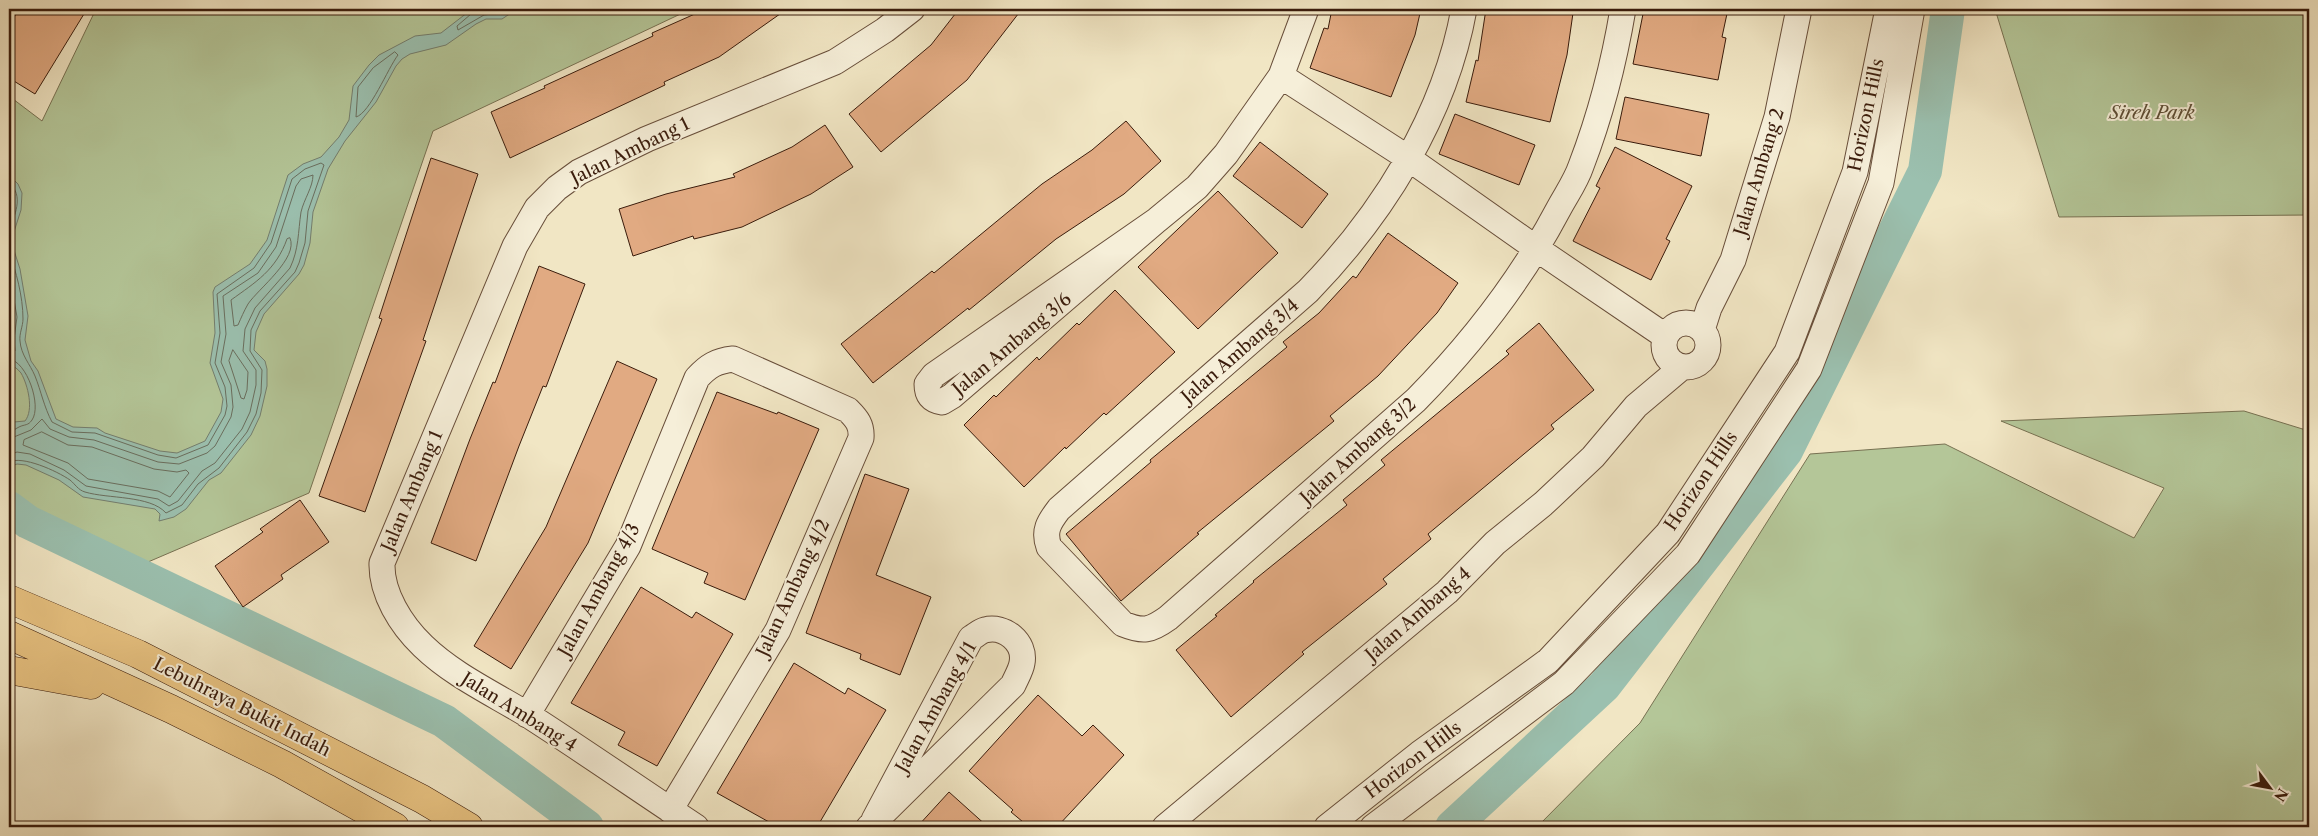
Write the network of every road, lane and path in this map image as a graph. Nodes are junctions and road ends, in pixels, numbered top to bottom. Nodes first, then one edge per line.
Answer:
1 (912, 9) edge
2 (1306, 9) edge
3 (1464, 9) edge
4 (1624, 9) edge
5 (1799, 9) edge
6 (1888, 9) edge
7 (1912, 9) edge
8 (1281, 76) junction
9 (1408, 158) junction
10 (1157, 220) junction
11 (1537, 250) junction
12 (1702, 330) junction
13 (1665, 336) junction
14 (1681, 368) junction
15 (697, 378) joint
16 (382, 563) joint
17 (9, 582) edge
18 (9, 599) edge
19 (1154, 628) joint
20 (9, 635) edge
21 (138, 654) junction
22 (9, 670) edge
23 (171, 709) junction
24 (527, 715) junction
25 (670, 810) junction
26 (871, 824) edge
27 (395, 827) edge
28 (469, 827) edge
29 (696, 827) edge
30 (1165, 827) edge
31 (1327, 827) edge
32 (1373, 827) edge

1 - 16 street, Jalan Ambang 1
2 - 8 street, Jalan Ambang 3/6
3 - 9 street, Jalan Ambang 3/4
4 - 11 street, Jalan Ambang 3/2
5 - 12 street, Jalan Ambang 2
6 - 31 street, Horizon Hills
7 - 32 street, Horizon Hills
8 - 9 street
8 - 10 street, Jalan Ambang 3/6
9 - 11 street
9 - 19 street, Jalan Ambang 3/4
10 - 10 street, Jalan Ambang 3/6
11 - 13 street
11 - 19 street, Jalan Ambang 3/2
12 - 13 street
12 - 14 street
13 - 14 street
14 - 30 street, Jalan Ambang 4
15 - 24 street, Jalan Ambang 4/3
15 - 25 street, Jalan Ambang 4/2
16 - 24 street, Jalan Ambang 4
17 - 21 highway
18 - 21 highway, Lebuhraya Bukit Indah
20 - 23 highway, Lebuhraya Bukit Indah
21 - 28 highway, Lebuhraya Bukit Indah
22 - 23 highway
23 - 27 highway, Lebuhraya Bukit Indah
24 - 25 street, Jalan Ambang 4
25 - 29 street, Jalan Ambang 4
26 - 26 street, Jalan Ambang 4/1

